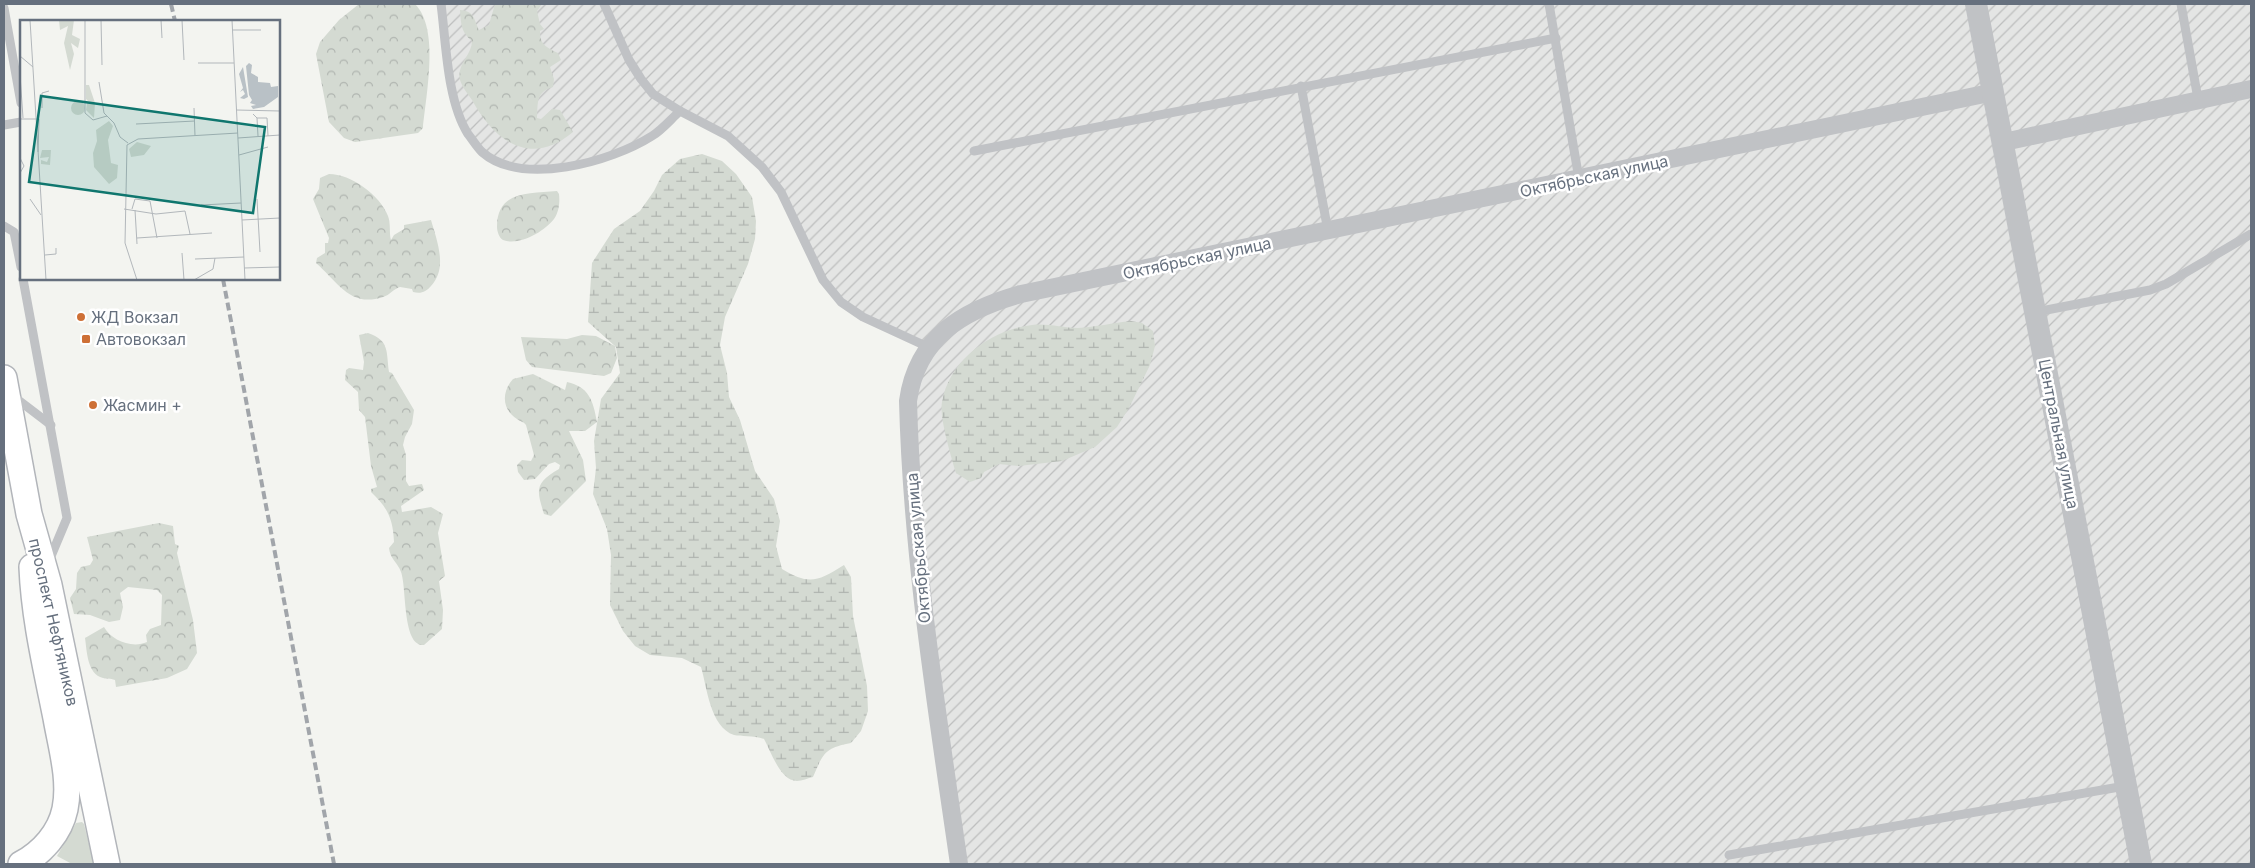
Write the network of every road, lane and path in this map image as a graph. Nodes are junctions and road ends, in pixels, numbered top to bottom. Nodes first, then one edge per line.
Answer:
1 (441, 4) edge
2 (604, 4) edge
3 (1549, 4) edge
4 (1976, 4) edge
5 (2182, 4) edge
6 (4, 8) edge
7 (1556, 38) junction
8 (1301, 86) junction
9 (2251, 89) edge
10 (1994, 92) junction
11 (20, 98) edge
12 (2198, 99) junction
13 (680, 111) junction
14 (20, 122) edge
15 (4, 125) edge
16 (2004, 142) junction
17 (974, 151) dead end
18 (1579, 179) junction
19 (4, 226) edge
20 (1328, 230) junction
21 (2251, 234) edge
22 (20, 262) edge
23 (24, 280) edge
24 (2036, 312) junction
25 (928, 348) junction
26 (5, 384) edge
27 (51, 425) junction
28 (29, 514) junction
29 (49, 585) junction
30 (2127, 786) junction
31 (1729, 855) dead end
32 (107, 862) edge
33 (21, 864) edge
34 (959, 864) edge
35 (2142, 864) edge

1 - 13 lane
2 - 13 lane
3 - 7 lane
4 - 10 street, Центральная улица
5 - 12 lane
6 - 11 lane
7 - 8 lane
7 - 18 lane
8 - 17 lane
8 - 20 lane
9 - 12 street
10 - 16 street, Центральная улица
10 - 18 street, Октябрьская улица
12 - 16 street
13 - 25 lane
14 - 15 lane
16 - 24 street, Центральная улица
18 - 20 street, Октябрьская улица
19 - 22 lane
20 - 25 street, Октябрьская улица
21 - 24 lane
23 - 27 lane
24 - 30 street, Центральная улица
25 - 34 street, Октябрьская улица
26 - 27 lane
26 - 28 main road, проспект Нефтяников
27 - 29 lane
28 - 29 main road, проспект Нефтяников
28 - 33 main road
29 - 32 main road, проспект Нефтяников
30 - 31 lane
30 - 35 street, Центральная улица

